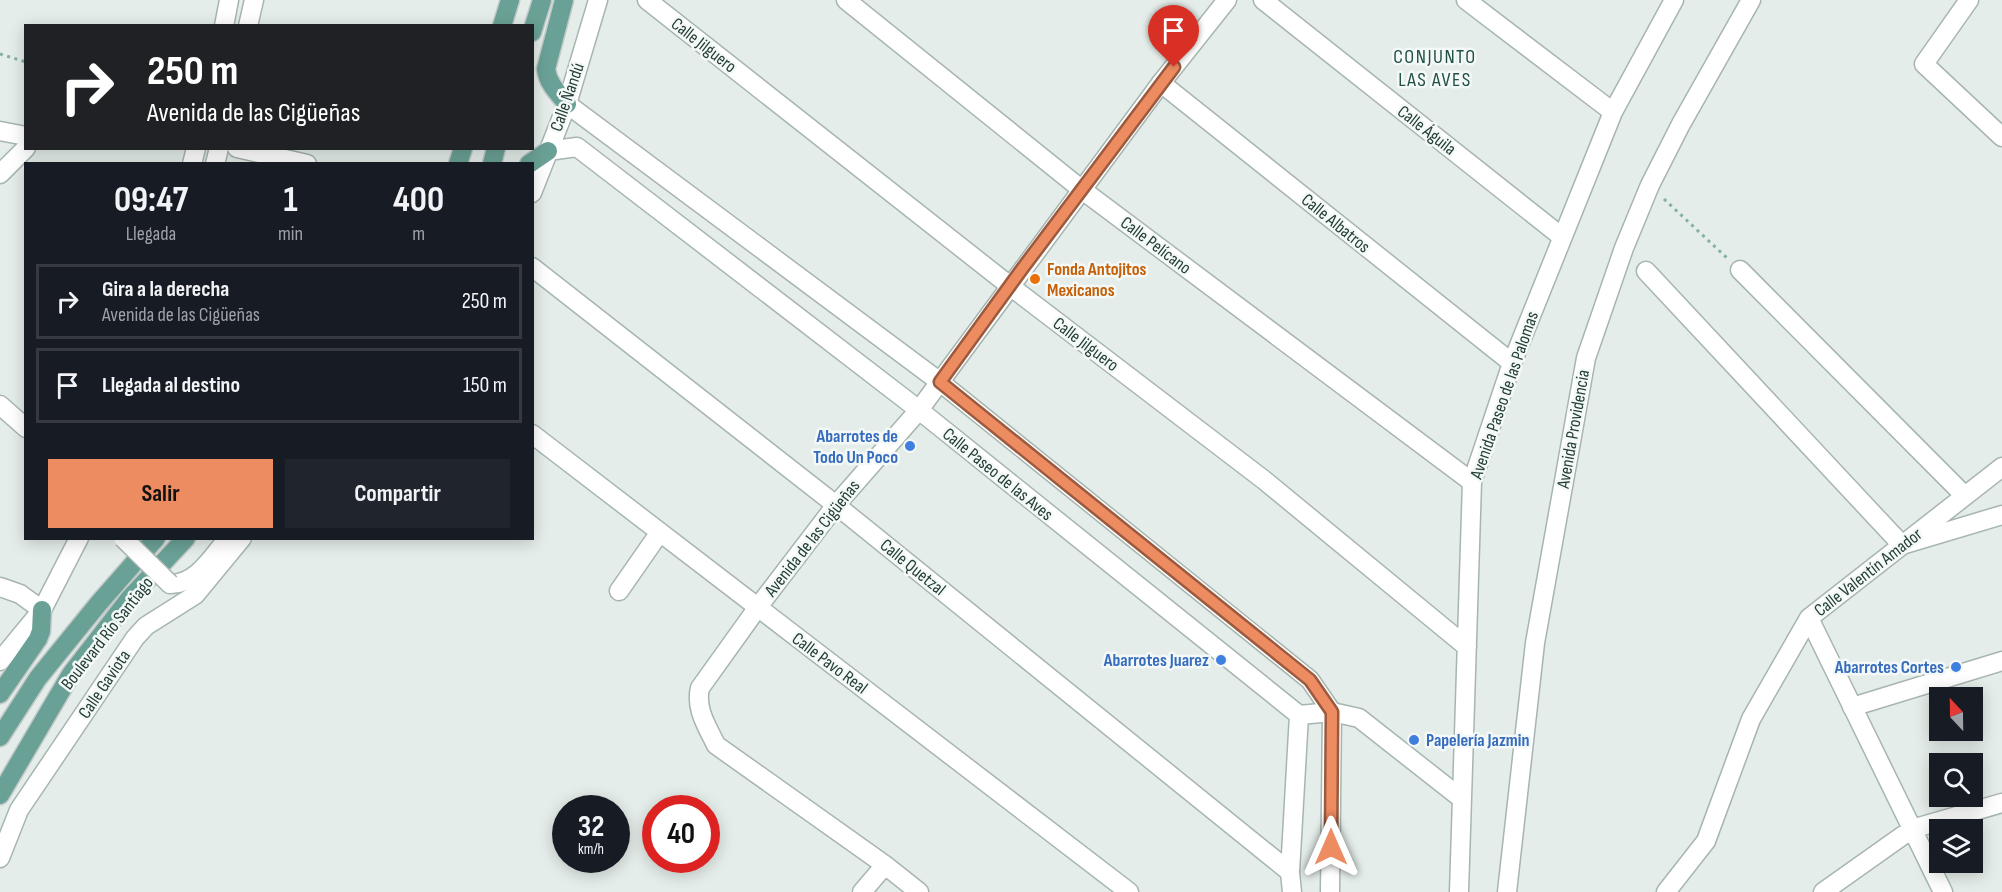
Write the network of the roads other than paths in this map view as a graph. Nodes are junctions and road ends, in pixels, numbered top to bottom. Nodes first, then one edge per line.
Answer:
1 (229, 0) edge
2 (254, 0) edge
3 (510, 0) edge
4 (542, 0) edge
5 (564, 0) edge
6 (598, 0) edge
7 (646, 0) edge
8 (846, 0) edge
9 (1227, 0) edge
10 (1263, 0) edge
11 (1466, 0) edge
12 (1751, 0) edge
13 (1969, 0) edge
14 (1670, 2) edge
15 (224, 24) edge
16 (248, 24) edge
17 (503, 24) edge
18 (534, 26) edge
19 (1161, 83) junction
20 (567, 104) junction
21 (1613, 112) junction
22 (0, 131) edge
23 (24, 136) edge
24 (2002, 137) edge
25 (24, 150) edge
26 (246, 150) edge
27 (548, 151) junction
28 (298, 162) edge
29 (532, 162) edge
30 (0, 174) edge
31 (534, 188) edge
32 (1081, 189) junction
33 (1562, 237) junction
34 (534, 269) edge
35 (1740, 270) road end
36 (1646, 271) dead end
37 (1010, 286) junction
38 (1512, 363) junction
39 (940, 382) junction
40 (0, 405) edge
41 (919, 410) junction
42 (24, 426) edge
43 (534, 436) edge
44 (2002, 467) edge
45 (1472, 482) junction
46 (1965, 496) junction
47 (836, 505) junction
48 (2002, 515) edge
49 (660, 532) junction
50 (78, 540) edge
51 (125, 540) edge
52 (154, 540) edge
53 (184, 540) edge
54 (226, 540) edge
55 (240, 540) edge
56 (1902, 545) junction
57 (0, 587) edge
58 (619, 591) dead end
59 (758, 608) junction
60 (42, 610) junction
61 (1809, 618) junction
62 (1467, 647) junction
63 (0, 661) edge
64 (2002, 661) edge
65 (0, 694) edge
66 (1852, 707) junction
67 (1332, 712) junction
68 (1299, 715) junction
69 (0, 737) edge
70 (0, 795) edge
71 (1462, 799) junction
72 (2002, 803) edge
73 (1912, 829) junction
74 (0, 858) edge
75 (885, 865) junction
76 (1290, 872) junction
77 (862, 892) edge
78 (919, 892) edge
79 (1129, 892) edge
80 (1292, 892) edge
81 (1330, 892) edge
82 (1459, 892) edge
83 (1507, 892) edge
84 (1666, 892) edge
85 (1823, 892) edge
86 (1943, 892) edge

1 - 15 street
2 - 16 street
3 - 17 main road
4 - 18 main road
5 - 20 main road
6 - 20 street, Calle Ñandú
7 - 37 street, Calle Jilguero
8 - 32 street, Calle Pelícano
9 - 19 street, Avenida de las Cigüeñas
10 - 33 street, Calle Águila
11 - 21 street
12 - 83 street, Avenida Providencia
13 - 24 street
14 - 21 street, Avenida Paseo de las Palomas
19 - 32 street, Avenida de las Cigüeñas
19 - 38 street, Calle Albatros
20 - 27 street, Calle Ñandú
20 - 39 street, Calle Paseo de las Aves
21 - 33 street, Avenida Paseo de las Palomas
22 - 23 street
25 - 30 street
26 - 28 street
27 - 29 main road
27 - 31 street, Calle Ñandú
27 - 41 street, Calle Paseo de las Aves
32 - 37 street, Avenida de las Cigüeñas
32 - 45 street, Calle Pelícano
33 - 38 street, Avenida Paseo de las Palomas
34 - 47 street, Calle Quetzal
35 - 46 street
36 - 56 street
37 - 39 street, Avenida de las Cigüeñas
37 - 62 street, Calle Jilguero
38 - 45 street, Avenida Paseo de las Palomas
39 - 41 street, Avenida de las Cigüeñas
39 - 67 street, Calle Paseo de las Aves
40 - 42 street
41 - 47 street, Avenida de las Cigüeñas
41 - 68 street, Calle Paseo de las Aves
43 - 49 street, Calle Pavo Real
44 - 46 street, Calle Valentín Amador
45 - 62 street, Avenida Paseo de las Palomas
46 - 56 street, Calle Valentín Amador
47 - 59 street, Avenida de las Cigüeñas
47 - 76 street, Calle Quetzal
48 - 56 street
49 - 58 street
49 - 59 street, Calle Pavo Real
50 - 60 street
51 - 54 street, bridge
52 - 69 main road, Boulevard Río Santiago
53 - 70 main road, Boulevard Río Santiago
55 - 74 street, Calle Gaviota
56 - 61 street, Calle Valentín Amador
57 - 60 street
59 - 75 street, Avenida de las Cigüeñas
59 - 79 street, Calle Pavo Real
60 - 63 street
60 - 65 main road
61 - 66 street
61 - 84 street, Calle Valentín Amador
62 - 71 street, Avenida Paseo de las Palomas
64 - 66 street
66 - 73 street
67 - 68 street
67 - 71 street
67 - 81 street
68 - 76 street
71 - 82 street, Avenida Paseo de las Palomas
72 - 73 street
73 - 85 street
73 - 86 street
75 - 77 street
75 - 78 street
76 - 80 street

